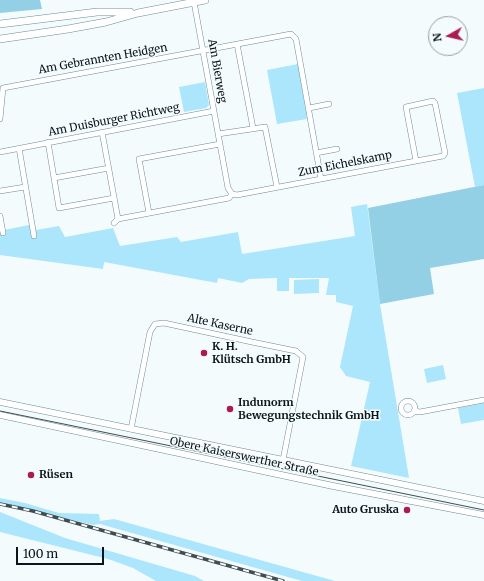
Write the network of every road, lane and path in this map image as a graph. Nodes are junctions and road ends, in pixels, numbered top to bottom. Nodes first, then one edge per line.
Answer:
1 (205, 0) edge
2 (194, 2) junction
3 (138, 13) junction
4 (0, 24) edge
5 (0, 39) edge
6 (237, 44) junction
7 (203, 50) junction
8 (329, 104) dead end
9 (309, 108) junction
10 (214, 111) junction
11 (0, 119) edge
12 (253, 128) junction
13 (102, 132) junction
14 (218, 134) junction
15 (48, 142) junction
16 (220, 144) junction
17 (19, 148) junction
18 (337, 149) dead end
19 (0, 152) edge
20 (316, 153) junction
21 (416, 161) junction
22 (109, 168) junction
23 (54, 178) junction
24 (321, 179) junction
25 (25, 187) junction
26 (277, 187) junction
27 (0, 192) edge
28 (232, 194) junction
29 (114, 198) junction
30 (149, 213) junction
31 (0, 216) edge
32 (3, 233) dead end
33 (34, 236) dead end
34 (484, 400) edge
35 (0, 402) edge
36 (414, 410) dead end
37 (0, 415) edge
38 (131, 429) junction
39 (283, 460) junction
40 (484, 501) edge
41 (484, 515) edge

1 - 2 main road
2 - 3 main road
2 - 7 street, Am Bierweg
3 - 4 main road
3 - 5 main road
6 - 7 street, Am Gebrannten Heidgen
6 - 9 street, Am Gebrannten Heidgen
6 - 12 street
7 - 10 street, Am Bierweg
7 - 11 street, Am Gebrannten Heidgen
8 - 9 street
9 - 20 street, Am Gebrannten Heidgen
10 - 13 street, Am Duisburger Richtweg
10 - 14 street, Am Bierweg
12 - 14 street
12 - 26 street
13 - 15 street, Am Duisburger Richtweg
13 - 22 street, Zum Eichelskamp
14 - 16 street, Am Bierweg
15 - 17 street, Am Duisburger Richtweg
15 - 23 street
16 - 28 street, Am Bierweg
16 - 30 street
17 - 19 street, Am Duisburger Richtweg
17 - 25 street
18 - 20 street
20 - 24 street, Am Gebrannten Heidgen
21 - 21 street, Zum Eichelskamp
21 - 24 street, Zum Eichelskamp
22 - 23 street
22 - 29 street, Zum Eichelskamp
23 - 29 street
24 - 26 street, Zum Eichelskamp
25 - 27 street
25 - 33 street
26 - 28 street, Zum Eichelskamp
28 - 30 street, Zum Eichelskamp
29 - 30 street, Zum Eichelskamp
31 - 32 street
34 - 36 street
35 - 38 street, Obere Kaiserswerther Straße
37 - 41 street, Obere Kaiserswerther Straße
38 - 39 street, Obere Kaiserswerther Straße
38 - 39 street, Alte Kaserne
39 - 40 street, Obere Kaiserswerther Straße

